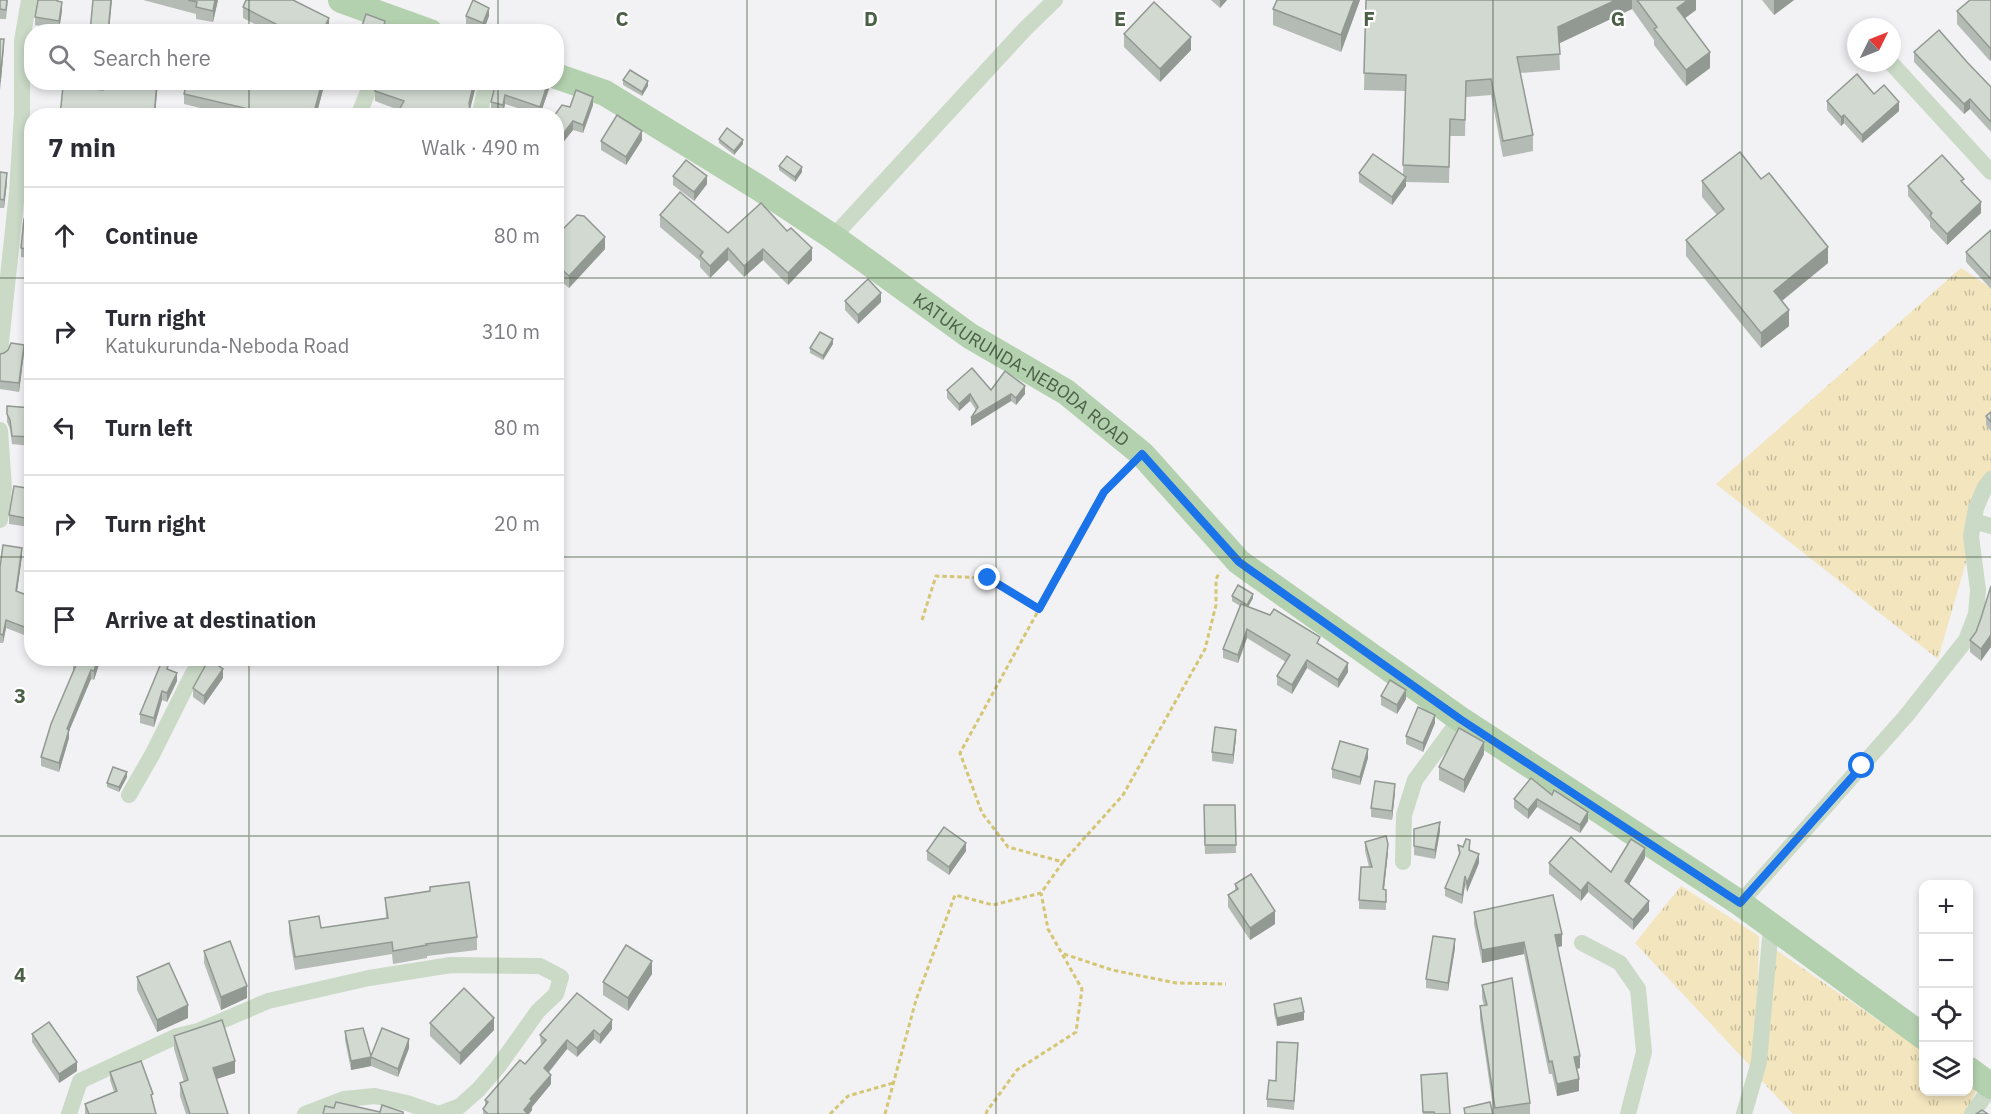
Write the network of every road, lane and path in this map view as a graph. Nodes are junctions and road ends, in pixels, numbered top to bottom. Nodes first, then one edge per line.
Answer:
1 (29, 0) edge
2 (341, 0) edge
3 (1055, 0) edge
4 (25, 24) edge
5 (391, 24) edge
6 (24, 29) edge
7 (1899, 72) edge
8 (564, 79) edge
9 (369, 90) edge
10 (485, 90) edge
11 (361, 108) edge
12 (481, 108) edge
13 (1991, 172) edge
14 (833, 237) junction
15 (0, 352) edge
16 (0, 430) edge
17 (1142, 454) junction
18 (1991, 478) edge
19 (0, 520) edge
20 (1974, 521) junction
21 (1991, 526) edge
22 (1229, 552) junction
23 (1039, 609) junction
24 (922, 620) dead end
25 (198, 666) edge
26 (1460, 719) junction
27 (129, 795) dead end
28 (1063, 862) junction
29 (1403, 862) dead end
30 (1041, 893) junction
31 (1740, 903) junction
32 (1771, 927) junction
33 (1582, 944) dead end
34 (1062, 954) junction
35 (1226, 984) dead end
36 (1919, 1034) edge
37 (1973, 1073) edge
38 (893, 1083) junction
39 (1991, 1086) edge
40 (69, 1114) edge
41 (305, 1114) edge
42 (830, 1114) edge
43 (885, 1114) edge
44 (986, 1114) edge
45 (1628, 1114) edge
46 (1744, 1114) edge
47 (1972, 1114) edge

1 - 4 street
2 - 5 main road
3 - 14 street
6 - 15 street
7 - 13 street
8 - 14 main road, KATUKURUNDA-NEBODA ROAD
9 - 11 street
10 - 12 street
14 - 17 main road, KATUKURUNDA-NEBODA ROAD
16 - 19 street
17 - 22 main road, KATUKURUNDA-NEBODA ROAD
17 - 23 path
18 - 20 street
20 - 21 street
20 - 31 street
22 - 26 main road, KATUKURUNDA-NEBODA ROAD
22 - 28 path
23 - 24 path
23 - 28 path
25 - 27 street
26 - 29 street
26 - 31 main road, KATUKURUNDA-NEBODA ROAD
28 - 30 path
30 - 34 path
30 - 38 path
31 - 32 main road, KATUKURUNDA-NEBODA ROAD
32 - 36 main road, KATUKURUNDA-NEBODA ROAD
32 - 46 street
33 - 45 street
34 - 35 path
34 - 44 path
37 - 39 main road
38 - 42 path
38 - 43 path
39 - 47 street
40 - 41 street

